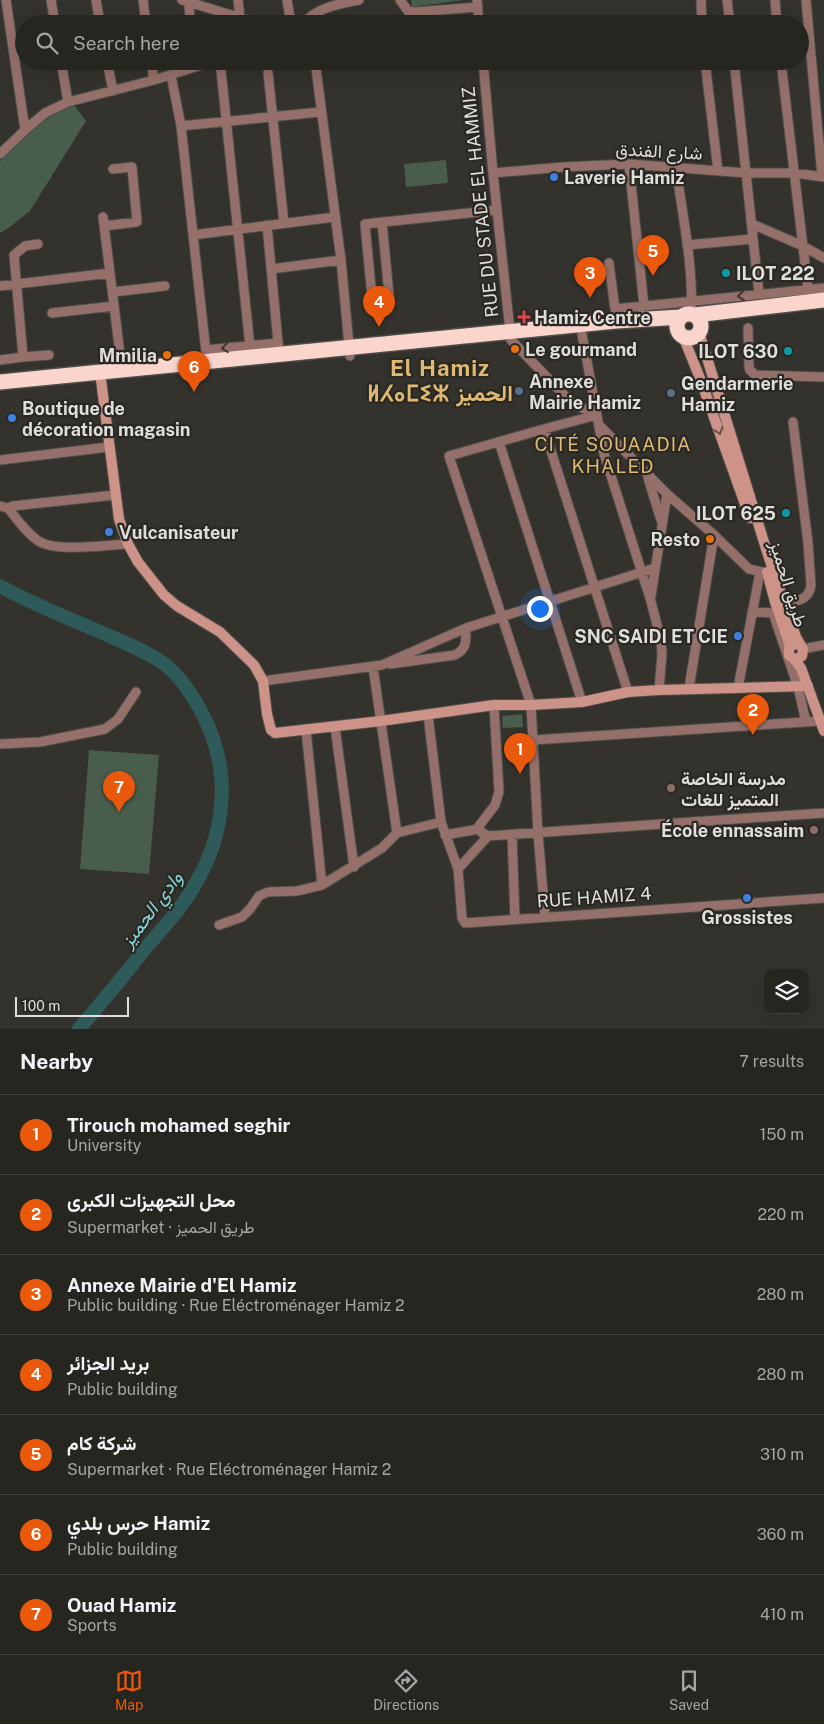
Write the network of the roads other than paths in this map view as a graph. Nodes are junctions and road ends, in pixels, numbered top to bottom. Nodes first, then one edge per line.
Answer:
1 (6, 0) edge
2 (52, 0) edge
3 (96, 0) edge
4 (142, 0) edge
5 (238, 0) edge
6 (287, 0) edge
7 (360, 0) edge
8 (400, 0) edge
9 (700, 0) edge
10 (727, 0) edge
11 (775, 0) edge
12 (806, 0) edge
13 (186, 1) edge
14 (335, 3) edge
15 (478, 4) edge
16 (54, 15) edge
17 (98, 15) edge
18 (144, 15) edge
19 (189, 15) edge
20 (230, 15) edge
21 (240, 15) edge
22 (290, 15) edge
23 (313, 15) edge
24 (701, 15) edge
25 (729, 15) edge
26 (776, 15) edge
27 (808, 15) edge
28 (809, 25) edge
29 (15, 65) edge
30 (16, 70) edge
31 (63, 70) edge
32 (109, 70) edge
33 (152, 70) edge
34 (182, 70) edge
35 (221, 70) edge
36 (316, 70) edge
37 (484, 70) edge
38 (706, 70) edge
39 (735, 70) edge
40 (782, 70) edge
41 (268, 73) dead end
42 (171, 75) junction
43 (154, 80) junction
44 (113, 91) junction
45 (68, 102) junction
46 (320, 112) junction
47 (273, 116) junction
48 (228, 122) junction
49 (181, 126) junction
50 (821, 126) edge
51 (24, 130) junction
52 (0, 154) edge
53 (629, 164) junction
54 (676, 167) junction
55 (113, 169) dead end
56 (718, 171) junction
57 (492, 173) junction
58 (746, 173) junction
59 (794, 173) junction
60 (823, 176) edge
61 (496, 210) junction
62 (336, 217) junction
63 (382, 222) junction
64 (284, 223) junction
65 (752, 224) junction
66 (266, 225) junction
67 (238, 229) junction
68 (193, 235) junction
69 (753, 239) junction
70 (38, 244) dead end
71 (687, 245) junction
72 (803, 246) junction
73 (824, 258) edge
74 (342, 260) junction
75 (609, 263) dead end
76 (271, 269) junction
77 (110, 273) junction
78 (16, 284) junction
79 (0, 286) edge
80 (165, 286) dead end
81 (824, 288) edge
82 (808, 289) junction
83 (112, 292) junction
84 (759, 294) junction
85 (824, 300) edge
86 (114, 306) junction
87 (644, 306) junction
88 (824, 307) edge
89 (52, 313) dead end
90 (616, 321) junction
91 (688, 325) junction
92 (748, 328) dead end
93 (582, 334) junction
94 (511, 336) junction
95 (278, 348) junction
96 (250, 351) junction
97 (350, 352) junction
98 (48, 355) dead end
99 (207, 355) junction
100 (23, 357) junction
101 (0, 360) edge
102 (122, 370) junction
103 (100, 376) junction
104 (824, 377) edge
105 (0, 382) edge
106 (0, 390) edge
107 (597, 415) junction
108 (793, 422) dead end
109 (599, 425) junction
110 (544, 428) junction
111 (498, 442) junction
112 (109, 447) junction
113 (0, 460) edge
114 (647, 475) junction
115 (667, 494) junction
116 (116, 495) junction
117 (4, 507) edge
118 (662, 524) junction
119 (714, 534) junction
120 (128, 544) junction
121 (655, 568) junction
122 (763, 572) junction
123 (641, 573) junction
124 (594, 588) junction
125 (650, 598) junction
126 (549, 602) junction
127 (784, 604) junction
128 (752, 612) junction
129 (776, 613) junction
130 (502, 618) junction
131 (466, 628) junction
132 (824, 645) edge
133 (799, 648) junction
134 (378, 666) junction
135 (263, 681) junction
136 (803, 687) junction
137 (689, 688) junction
138 (738, 688) junction
139 (659, 690) junction
140 (136, 692) dead end
141 (628, 692) junction
142 (582, 702) junction
143 (494, 705) junction
144 (531, 705) junction
145 (428, 715) junction
146 (381, 721) junction
147 (806, 722) junction
148 (823, 723) edge
149 (335, 727) junction
150 (306, 730) junction
151 (533, 740) junction
152 (0, 744) edge
153 (824, 813) edge
154 (441, 822) junction
155 (479, 829) junction
156 (397, 833) junction
157 (538, 833) junction
158 (445, 835) junction
159 (512, 835) junction
160 (488, 836) junction
161 (354, 867) junction
162 (458, 870) junction
163 (322, 884) junction
164 (824, 898) edge
165 (544, 917) junction
166 (515, 919) junction
167 (218, 925) dead end

1 - 29 street
2 - 16 street
3 - 17 street
4 - 18 street
5 - 21 street
6 - 22 street
7 - 14 street
8 - 15 street
9 - 24 street
10 - 25 street
11 - 26 street
12 - 27 street
13 - 19 street
13 - 20 street
14 - 23 street
28 - 50 street
30 - 51 street
31 - 45 street
32 - 44 street
33 - 43 street
34 - 42 street
35 - 48 street
36 - 46 street
37 - 57 street, RUE DU STADE EL HAMMIZ
38 - 56 street
39 - 58 street
40 - 59 street
41 - 47 street
42 - 43 street
42 - 49 street
43 - 44 street
44 - 45 street
45 - 51 street
46 - 47 street
46 - 62 street
47 - 48 street
47 - 64 street
48 - 49 street
48 - 67 street
49 - 68 street
50 - 60 street
51 - 52 street
53 - 54 street, شارع الفندق
53 - 57 street, شارع الفندق
53 - 87 street
54 - 56 street, شارع الفندق
54 - 71 street
55 - 77 street
56 - 58 street, شارع الفندق
57 - 61 street, RUE DU STADE EL HAMMIZ
58 - 59 street, شارع الفندق
58 - 65 street
59 - 60 street, شارع الفندق
59 - 72 street
61 - 63 street
61 - 94 street, RUE DU STADE EL HAMMIZ
62 - 64 street
62 - 74 street
63 - 63 street
64 - 66 street
65 - 69 street
65 - 72 street
66 - 67 street
66 - 76 street
67 - 68 street
67 - 96 street
68 - 99 street
69 - 71 street
69 - 84 street
70 - 78 street
71 - 91 street
72 - 73 street
72 - 82 street
74 - 76 street
74 - 97 street
75 - 87 street
76 - 95 street
77 - 78 street
77 - 83 street
78 - 79 street
78 - 100 street
80 - 83 street
81 - 82 street
82 - 84 street
83 - 86 street
84 -> 91 street
85 - 91 highway
86 - 89 street
86 - 102 street
87 - 90 street
87 - 91 street
88 - 91 highway
90 - 91 highway
90 - 94 highway
91 - 93 highway
91 -> 122 street, طريق الحميز
91 - 127 street, طريق الحميز
92 - 104 street
93 - 94 highway
93 - 107 street
94 - 97 highway
94 - 107 street
95 - 96 highway
95 - 97 highway
96 -> 99 highway
97 - 103 highway
98 - 100 street
99 - 102 highway
100 - 101 street
102 - 103 highway
103 - 105 highway
103 - 106 highway
103 - 112 street
107 - 109 street
107 - 110 street
108 - 127 street
109 - 114 street
109 - 123 street
110 - 111 street
110 - 124 street
111 - 126 street
111 - 130 street
112 - 113 street
112 - 116 street
114 - 115 street
114 - 118 street
115 - 118 street
115 - 119 street
116 - 117 street
116 - 120 street
117 - 120 street
118 - 121 street
119 - 122 street
119 - 137 street
120 - 135 street
121 - 123 street
121 - 125 street
122 - 128 street
122 - 129 street, طريق الحميز
123 - 124 street
123 - 125 street
124 - 126 street
124 - 141 street
125 - 139 street
126 - 130 street
126 - 142 street
127 - 133 street, طريق الحميز
128 - 129 street
128 - 138 street
129 - 133 street, طريق الحميز
129 - 136 street
130 - 131 street
130 - 144 street
131 - 134 street
131 - 134 street
132 - 133 street
133 - 136 street
133 - 148 street, طريق الحميز
134 - 135 street
134 - 146 street
135 - 150 street
136 - 138 street
136 - 147 street
136 - 148 street
137 - 138 street
137 - 139 street
139 - 141 street
140 - 152 street
141 - 142 street
142 - 144 street
143 - 144 street
143 - 145 street
143 - 155 street
144 - 151 street
145 - 146 street
145 - 154 street
146 - 149 street
146 - 156 street
147 - 148 street
147 - 151 street
149 - 150 street
149 - 161 street
150 - 163 street
151 - 157 street
153 - 157 street
154 - 156 street
154 - 158 street
155 - 158 street
155 - 160 street
156 - 161 street
157 - 159 street
157 - 165 street
158 - 162 street
159 - 160 street
159 - 166 street
160 - 162 street
161 - 163 street
162 - 166 street, RUE HAMIZ 4
163 - 167 street
164 - 165 street, RUE HAMIZ 4
165 - 166 street, RUE HAMIZ 4

